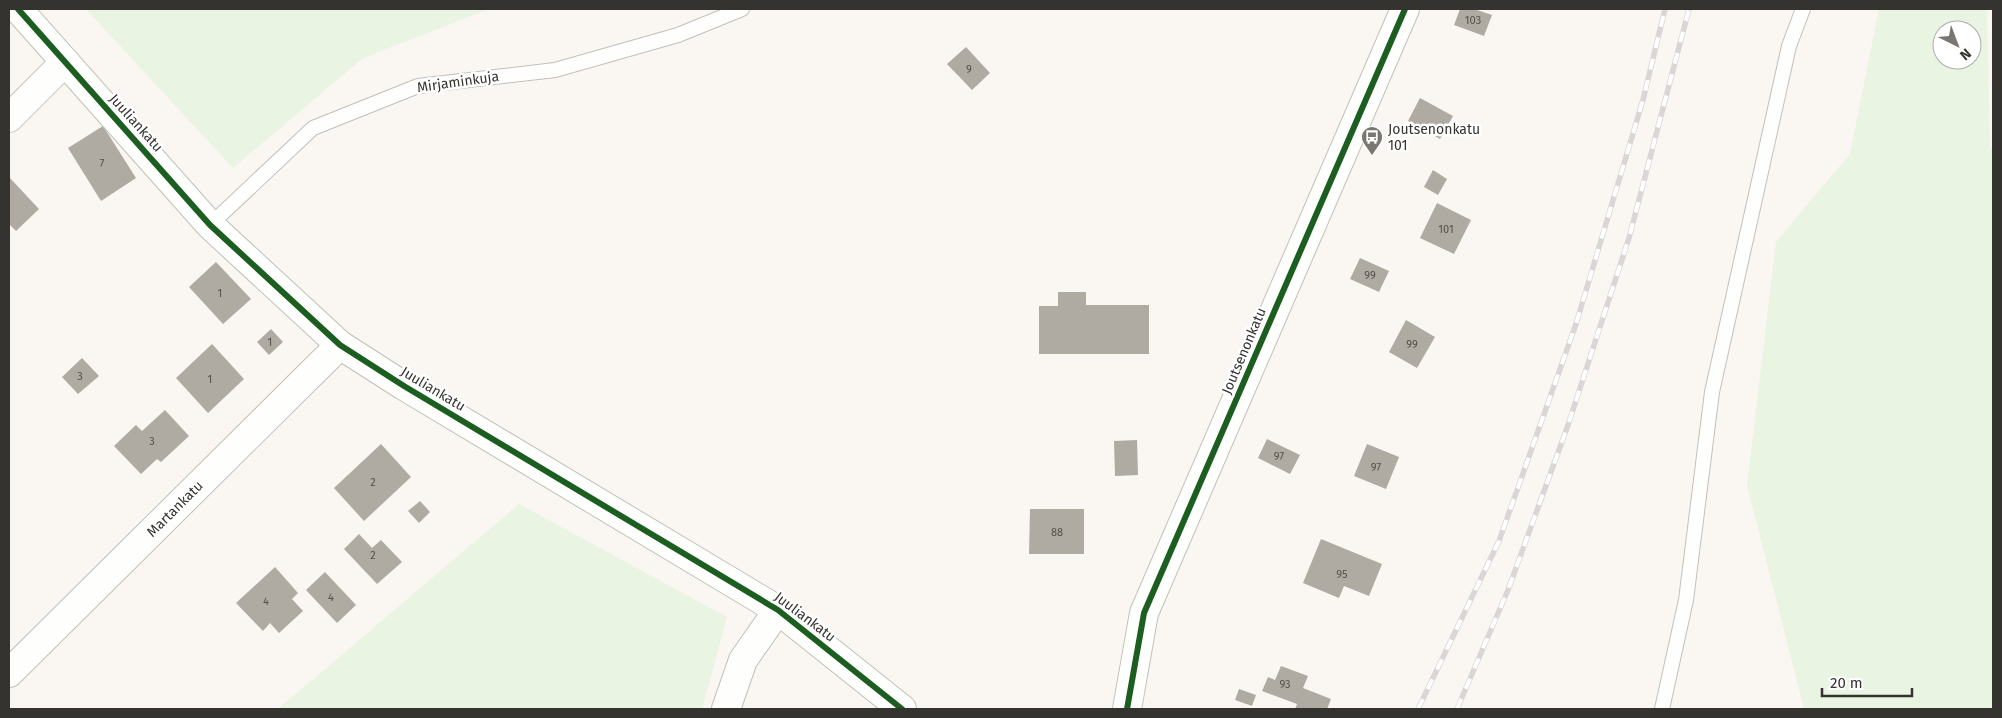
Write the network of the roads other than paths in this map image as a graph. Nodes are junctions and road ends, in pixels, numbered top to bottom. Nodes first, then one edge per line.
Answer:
1 (18, 9) edge
2 (742, 9) edge
3 (1405, 9) edge
4 (1803, 9) edge
5 (65, 62) junction
6 (9, 118) edge
7 (210, 225) junction
8 (340, 345) junction
9 (778, 610) junction
10 (9, 673) edge
11 (726, 709) edge
12 (902, 709) edge
13 (1127, 709) edge
14 (1662, 709) edge

1 - 5 street, Juuliankatu
2 - 7 lane, Mirjaminkuja
3 - 13 street, Joutsenonkatu
4 - 14 lane
5 - 6 street
5 - 7 street, Juuliankatu
7 - 8 street, Juuliankatu
8 - 9 street, Juuliankatu
8 - 10 street, Martankatu
9 - 11 street
9 - 12 street, Juuliankatu

